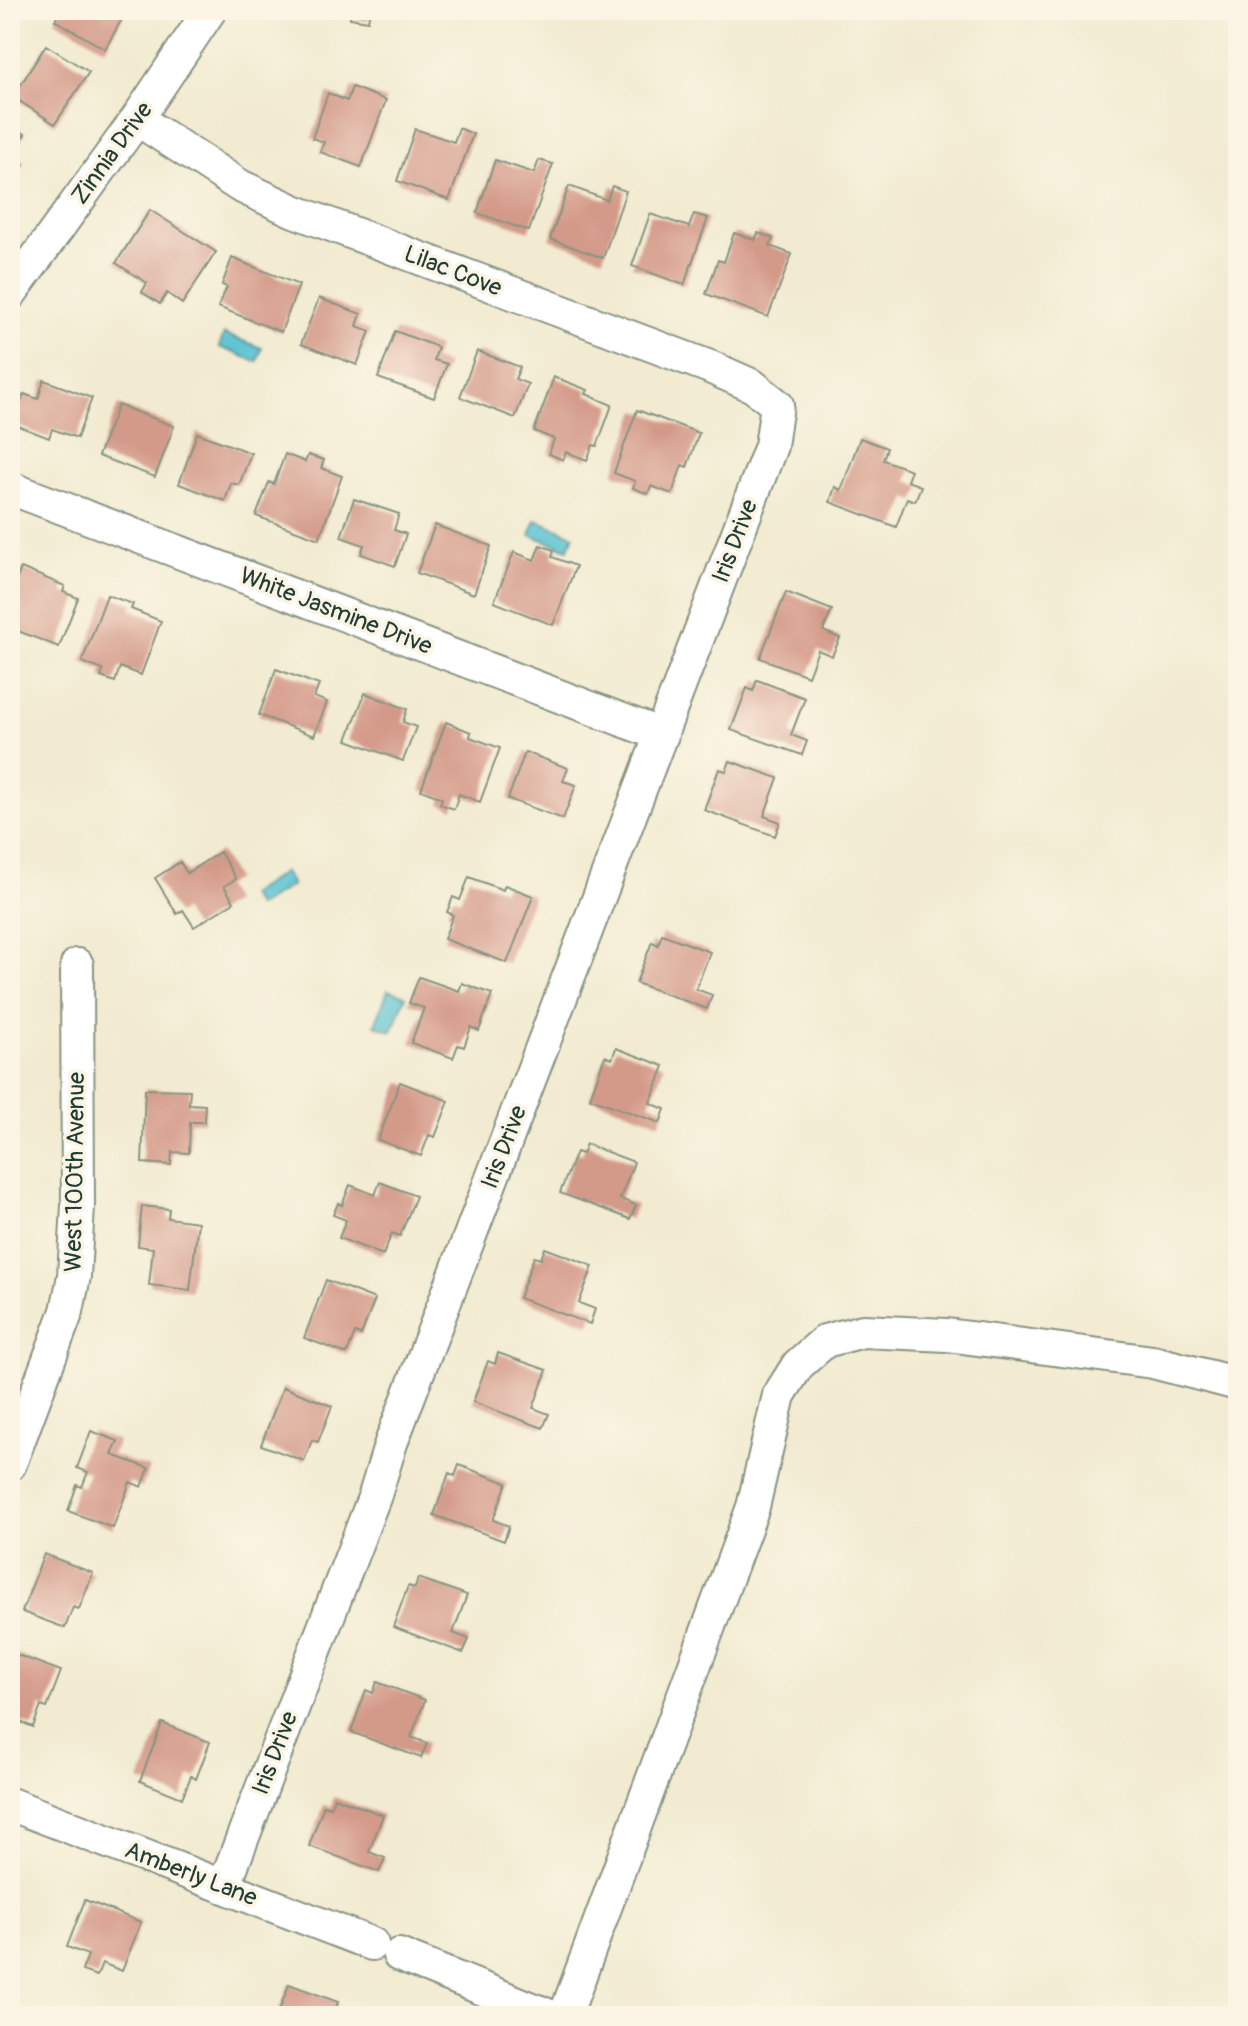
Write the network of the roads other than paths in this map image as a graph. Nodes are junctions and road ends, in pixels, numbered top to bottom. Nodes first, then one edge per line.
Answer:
1 (210, 10) edge
2 (137, 119) junction
3 (10, 294) edge
4 (777, 405) joint
5 (10, 488) edge
6 (662, 735) junction
7 (77, 965) dead end
8 (1238, 1384) edge
9 (10, 1464) edge
10 (10, 1804) edge
11 (224, 1886) junction
12 (550, 2016) edge
13 (565, 2016) edge

1 - 2 street, Zinnia Drive
2 - 3 street, Zinnia Drive
2 - 4 street, Lilac Cove
4 - 6 street, Iris Drive
5 - 6 street, White Jasmine Drive
6 - 11 street, Iris Drive
7 - 9 street, West 100th Avenue
8 - 13 street
10 - 11 street, Amberly Lane
11 - 12 street, Amberly Lane

